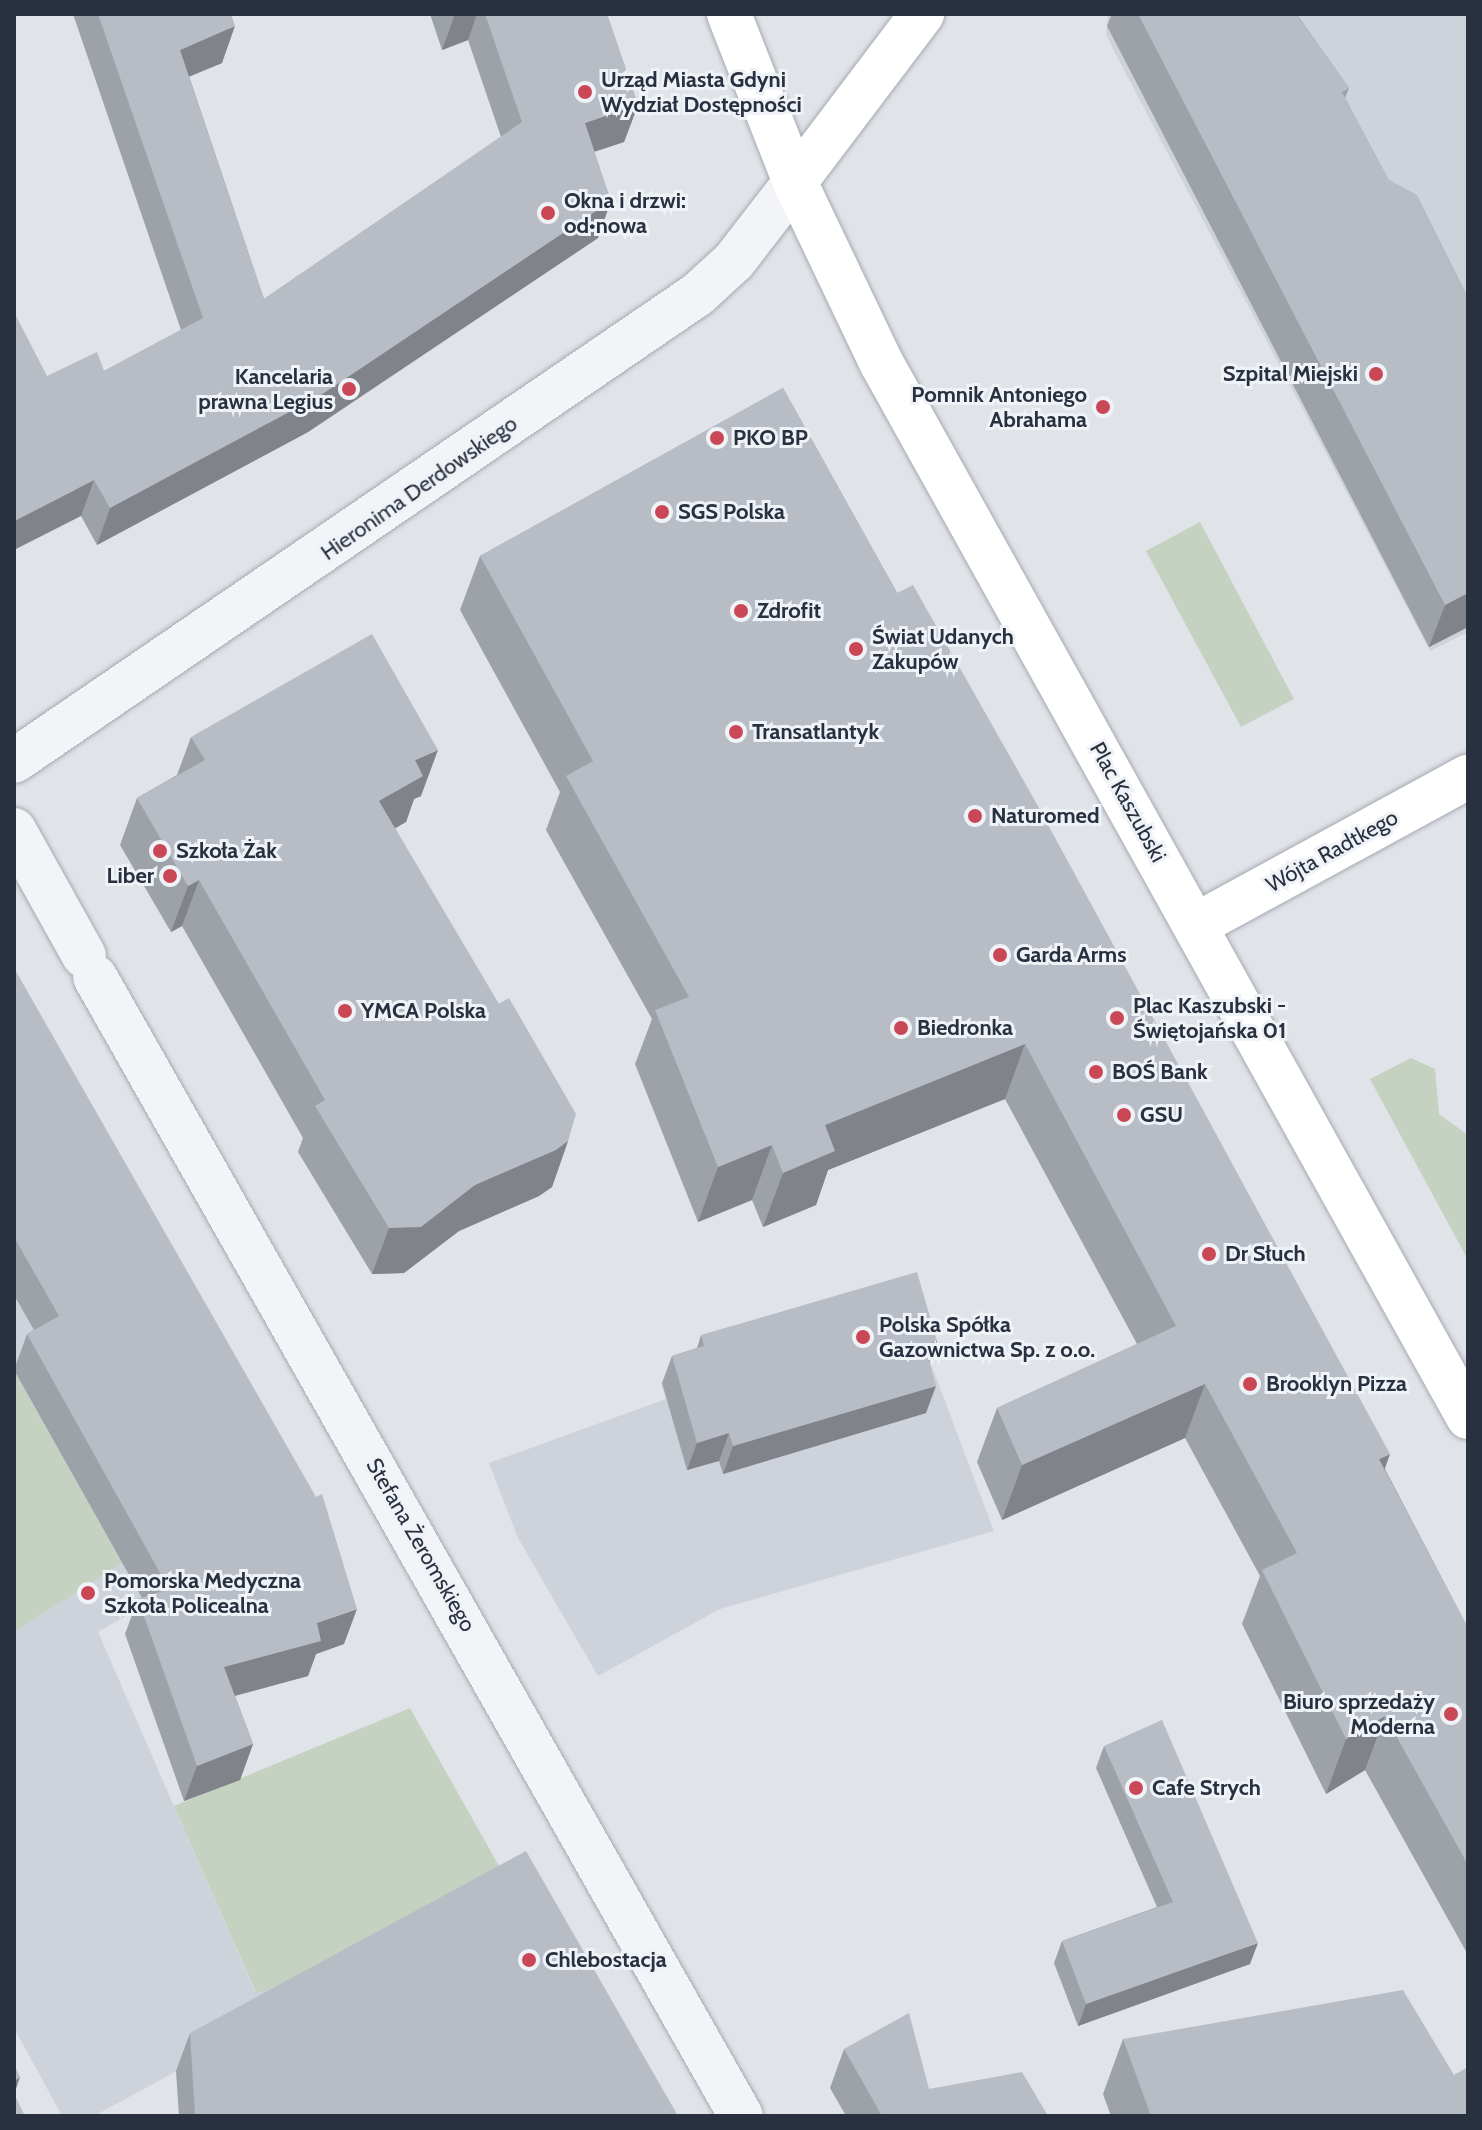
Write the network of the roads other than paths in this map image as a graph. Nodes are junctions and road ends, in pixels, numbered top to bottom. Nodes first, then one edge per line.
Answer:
1 (729, 14) edge
2 (922, 14) edge
3 (795, 182) junction
4 (14, 761) edge
5 (1468, 777) edge
6 (14, 830) edge
7 (1196, 925) junction
8 (1468, 1417) edge
9 (741, 2116) edge

1 - 3 street, Plac Kaszubski
2 - 3 street
3 - 4 street, Hieronima Derdowskiego
3 - 7 street, Plac Kaszubski
5 - 7 street, Wójta Radtkego
6 - 9 street, Stefana Żeromskiego
7 - 8 street, Plac Kaszubski

